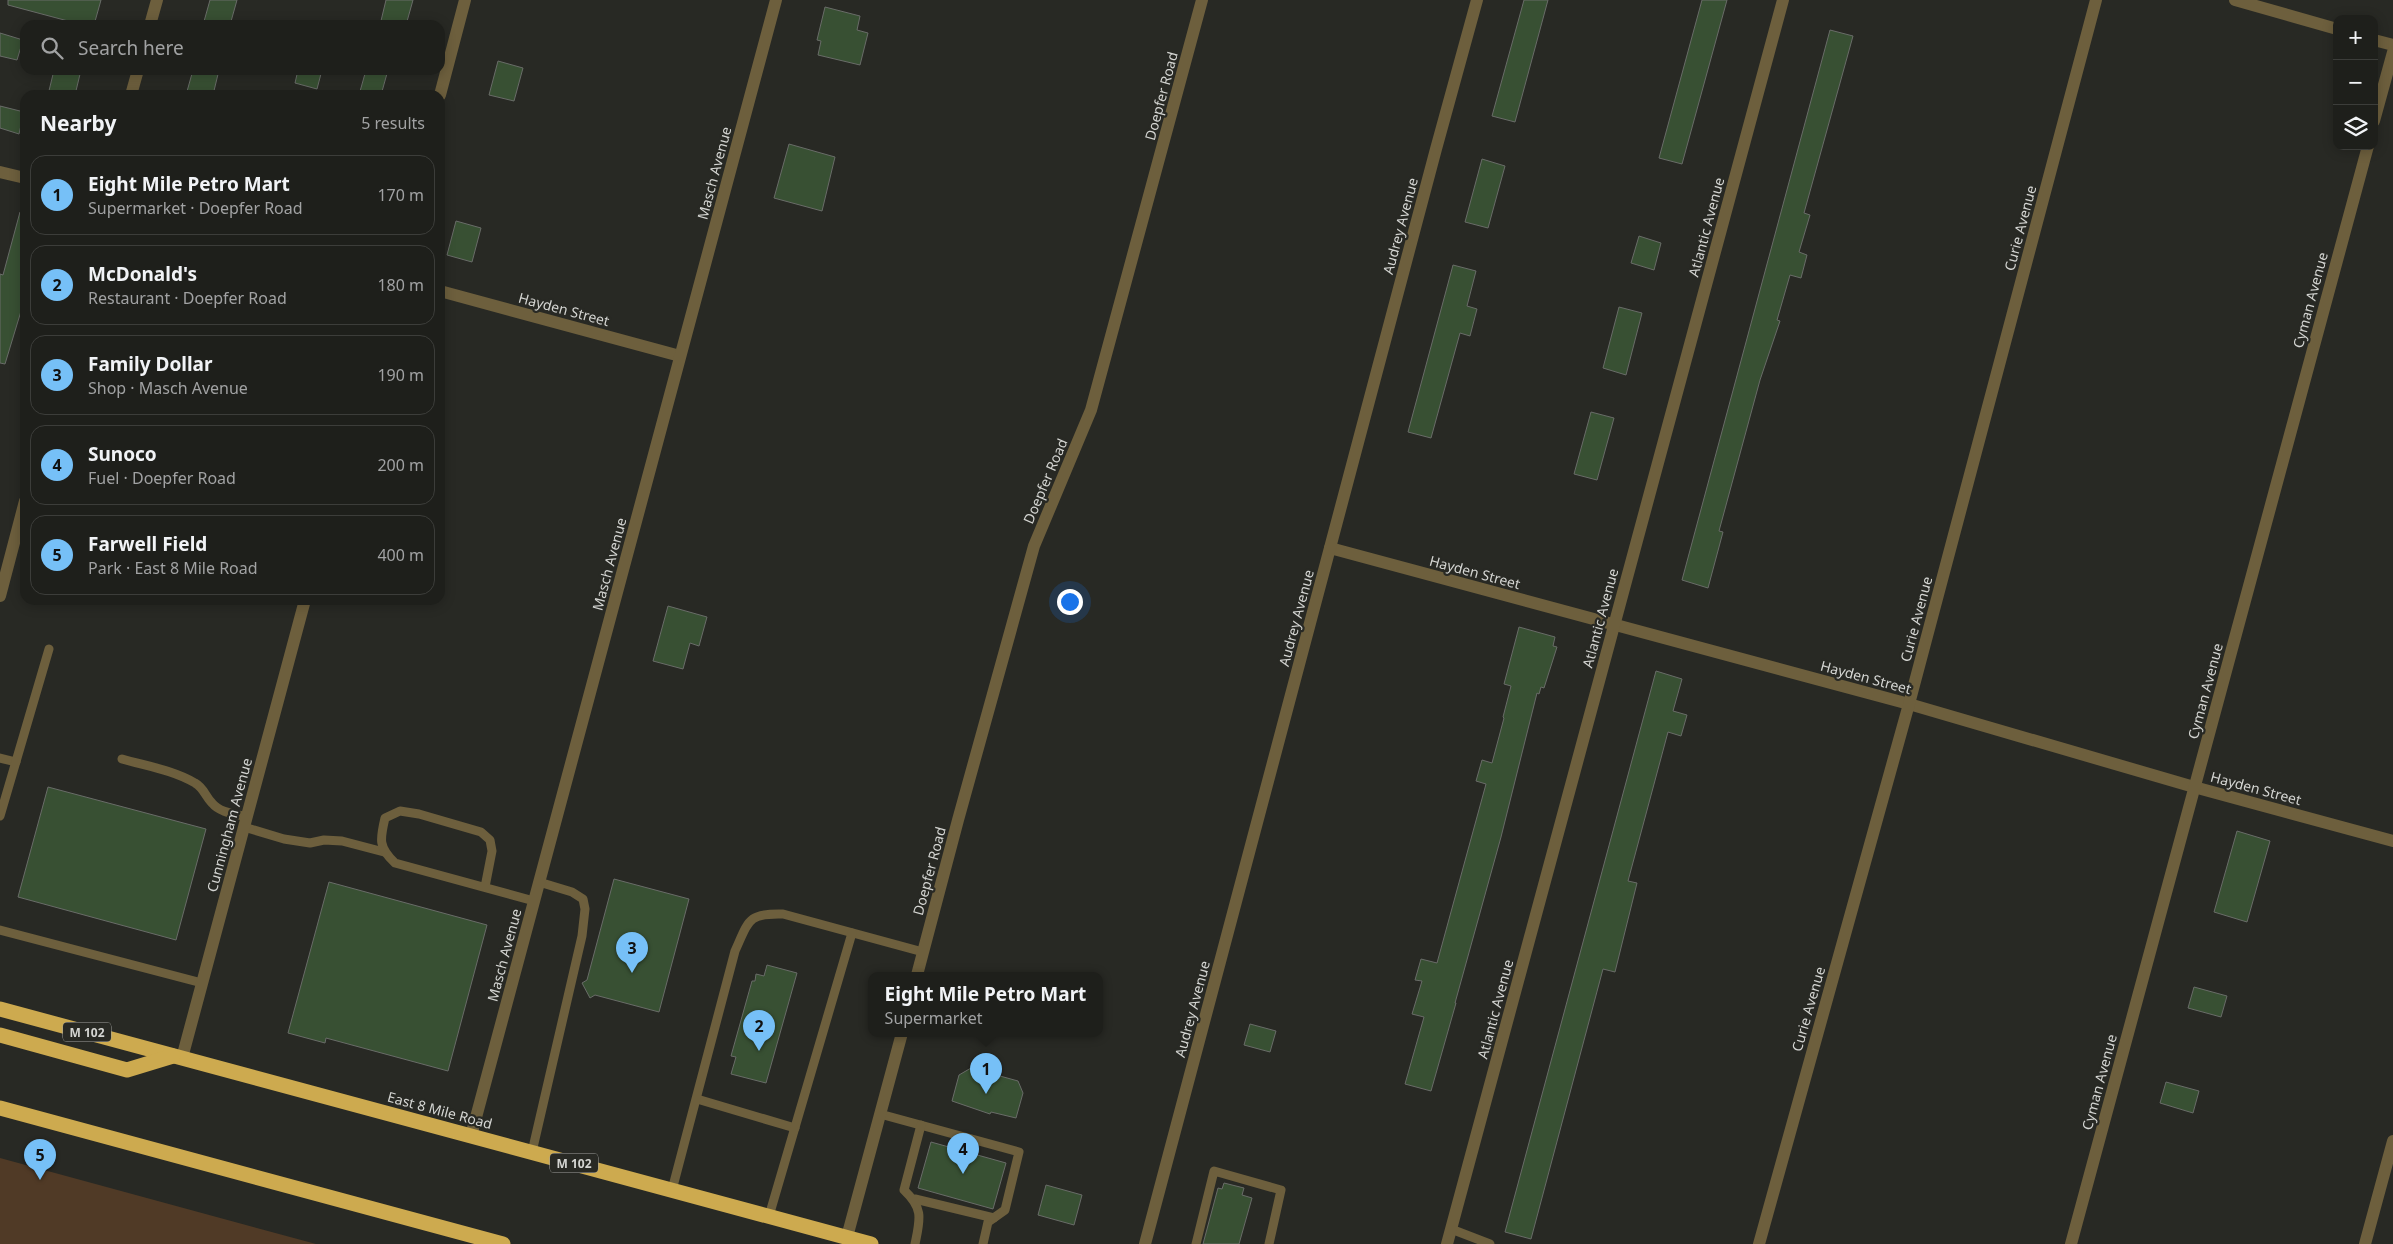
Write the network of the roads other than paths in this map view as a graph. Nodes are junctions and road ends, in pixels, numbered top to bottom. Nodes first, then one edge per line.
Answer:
1 (157, 0) edge
2 (466, 0) edge
3 (776, 0) edge
4 (1202, 0) edge
5 (1477, 0) edge
6 (1783, 0) edge
7 (2096, 0) edge
8 (2235, 0) edge
9 (151, 20) edge
10 (2333, 28) edge
11 (2378, 41) edge
12 (2393, 45) edge
13 (2393, 52) edge
14 (137, 75) edge
15 (133, 90) edge
16 (441, 90) edge
17 (2378, 106) edge
18 (2367, 150) edge
19 (0, 172) edge
20 (20, 177) edge
21 (445, 292) edge
22 (680, 356) junction
23 (20, 519) edge
24 (1330, 548) junction
25 (0, 596) edge
26 (304, 605) edge
27 (1614, 625) junction
28 (49, 649) dead end
29 (1909, 704) junction
30 (0, 758) edge
31 (122, 759) dead end
32 (16, 762) junction
33 (2194, 787) junction
34 (0, 816) edge
35 (246, 822) junction
36 (2393, 840) edge
37 (384, 852) junction
38 (539, 882) junction
39 (485, 888) junction
40 (534, 901) junction
41 (0, 930) edge
42 (852, 933) junction
43 (923, 952) junction
44 (918, 972) edge
45 (202, 983) junction
46 (0, 1009) edge
47 (0, 1035) edge
48 (901, 1037) edge
49 (179, 1057) junction
50 (697, 1099) junction
51 (0, 1108) edge
52 (880, 1114) junction
53 (921, 1125) junction
54 (795, 1128) junction
55 (471, 1136) junction
56 (2393, 1140) edge
57 (532, 1152) junction
58 (672, 1190) junction
59 (914, 1199) junction
60 (769, 1216) junction
61 (994, 1218) junction
62 (1451, 1229) junction
63 (847, 1237) junction
64 (504, 1244) edge
65 (871, 1244) edge
66 (915, 1244) edge
67 (983, 1244) edge
68 (1145, 1244) edge
69 (1196, 1244) edge
70 (1269, 1244) edge
71 (1447, 1244) edge
72 (1490, 1244) edge
73 (1759, 1244) edge
74 (2071, 1244) edge
75 (2365, 1244) edge

1 - 9 street
2 - 16 street
3 - 22 street, Masch Avenue
4 - 43 street, Doepfer Road
5 - 24 street, Audrey Avenue
6 - 27 street, Atlantic Avenue
7 - 29 street, Curie Avenue
8 - 10 street
11 - 12 street
13 - 17 street
14 - 15 street
18 - 33 street, Cyman Avenue
19 - 20 street
21 - 22 street, Hayden Street
22 - 38 street, Masch Avenue
23 - 25 street
24 - 27 street, Hayden Street
24 - 68 street, Audrey Avenue
26 - 35 street, Cunningham Avenue
27 - 29 street, Hayden Street
27 - 62 street, Atlantic Avenue
28 - 32 lane
29 - 33 street, Hayden Street
29 - 73 street, Curie Avenue
30 - 32 lane
31 - 35 lane
32 - 34 lane
33 - 36 street, Hayden Street
33 - 74 street, Cyman Avenue
35 - 37 lane
35 - 45 street, Cunningham Avenue
37 - 39 lane
37 - 39 lane
38 - 40 street, Masch Avenue
38 - 57 lane
39 - 40 lane
40 - 55 street, Masch Avenue
41 - 45 lane
42 - 43 lane
42 - 50 lane
42 - 54 lane
43 - 44 street, Doepfer Road
45 - 49 street, Cunningham Avenue
46 - 49 highway, East 8 Mile Road / M 102
47 - 49 highway
48 - 52 street
49 - 55 highway, East 8 Mile Road / M 102
50 - 54 lane
50 - 58 lane
51 - 64 highway
52 - 53 lane
52 - 63 street
53 - 59 lane
53 - 61 lane
54 - 60 lane
55 - 57 highway, East 8 Mile Road / M 102
56 - 75 street
57 - 58 highway, East 8 Mile Road / M 102
58 - 60 highway, East 8 Mile Road / M 102
59 - 61 lane
59 - 66 lane
60 - 63 highway, East 8 Mile Road / M 102
61 - 67 lane
62 - 71 street, Atlantic Avenue
62 - 72 lane
63 - 65 highway, East 8 Mile Road / M 102
69 - 70 lane

